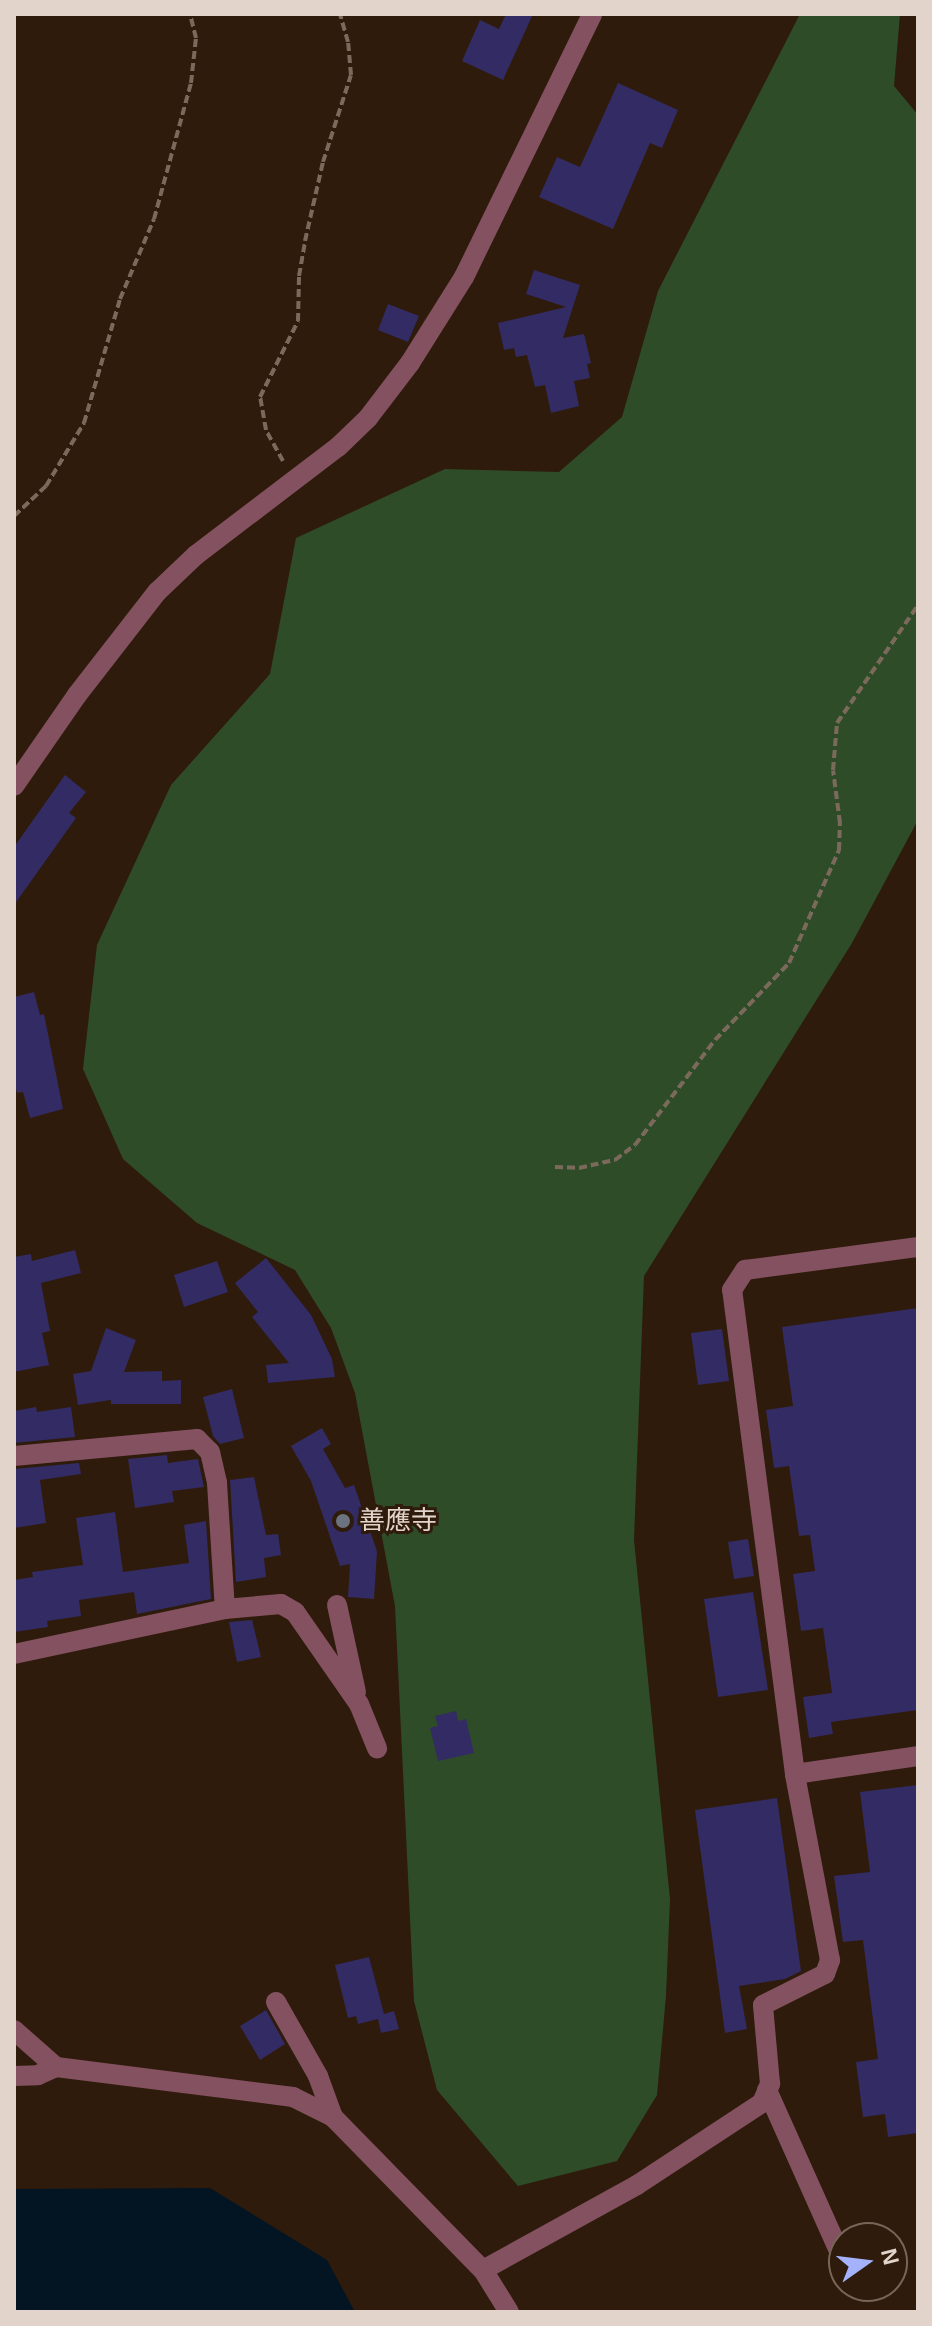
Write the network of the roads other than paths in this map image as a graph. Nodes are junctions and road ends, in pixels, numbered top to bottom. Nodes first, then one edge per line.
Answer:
1 (592, 14) edge
2 (14, 786) edge
3 (918, 1247) edge
4 (14, 1456) edge
5 (337, 1605) dead end
6 (225, 1609) junction
7 (14, 1654) edge
8 (359, 1704) junction
9 (377, 1748) dead end
10 (918, 1756) edge
11 (795, 1774) junction
12 (276, 2002) dead end
13 (14, 2030) edge
14 (56, 2067) junction
15 (14, 2076) edge
16 (767, 2090) junction
17 (333, 2117) junction
18 (828, 2226) edge
19 (483, 2270) junction
20 (509, 2312) edge

1 - 2 street
3 - 11 street
4 - 6 street
5 - 8 street
6 - 7 street
6 - 8 street
8 - 9 street
10 - 11 street
11 - 16 street
12 - 17 street
13 - 14 street
14 - 15 street
14 - 17 street
16 - 18 street
16 - 19 street
17 - 19 street
19 - 20 street

